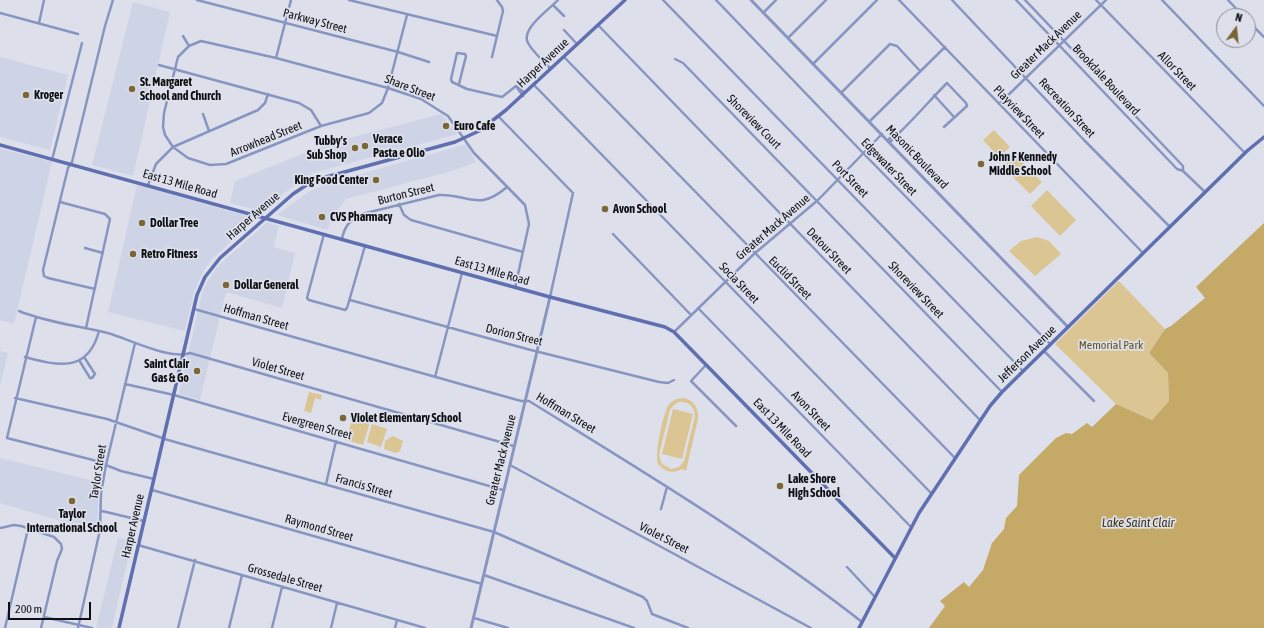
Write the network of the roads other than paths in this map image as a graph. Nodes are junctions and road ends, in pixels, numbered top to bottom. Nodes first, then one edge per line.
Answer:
1 (44, 0) edge
2 (113, 0) edge
3 (197, 0) edge
4 (292, 0) edge
5 (349, 0) edge
6 (497, 0) edge
7 (558, 0) edge
8 (625, 0) edge
9 (663, 0) edge
10 (716, 0) edge
11 (751, 0) edge
12 (776, 0) edge
13 (826, 0) edge
14 (877, 0) edge
15 (899, 0) edge
16 (952, 0) edge
17 (1016, 0) edge
18 (1025, 0) edge
19 (1096, 0) edge
20 (1106, 0) edge
21 (1162, 0) edge
22 (1228, 0) edge
23 (354, 1) edge
24 (553, 5) junction
25 (1101, 5) junction
26 (1236, 8) edge
27 (0, 13) edge
28 (763, 13) junction
29 (407, 15) junction
30 (564, 16) dead end
31 (39, 23) junction
32 (285, 23) junction
33 (598, 25) junction
34 (1256, 29) edge
35 (564, 30) dead end
36 (78, 34) dead end
37 (183, 36) dead end
38 (497, 36) junction
39 (1264, 37) edge
40 (788, 38) junction
41 (1064, 40) junction
42 (82, 43) dead end
43 (578, 44) junction
44 (1060, 44) junction
45 (189, 46) junction
46 (944, 47) junction
47 (398, 52) junction
48 (492, 57) dead end
49 (564, 57) junction
50 (276, 58) junction
51 (675, 59) dead end
52 (429, 62) dead end
53 (813, 64) junction
54 (159, 65) dead end
55 (174, 69) junction
56 (551, 69) junction
57 (920, 71) junction
58 (1026, 77) junction
59 (459, 84) junction
60 (534, 85) junction
61 (388, 88) junction
62 (840, 93) junction
63 (268, 94) junction
64 (524, 95) junction
65 (934, 95) junction
66 (999, 104) junction
67 (1264, 106) edge
68 (203, 114) dead end
69 (499, 117) junction
70 (955, 117) junction
71 (870, 121) junction
72 (322, 126) junction
73 (944, 127) dead end
74 (209, 131) junction
75 (882, 134) junction
76 (1264, 137) edge
77 (464, 138) junction
78 (889, 141) junction
79 (0, 145) edge
80 (173, 147) junction
81 (1245, 153) junction
82 (863, 154) junction
83 (52, 160) junction
84 (70, 164) junction
85 (1183, 171) junction
86 (839, 180) junction
87 (148, 186) junction
88 (507, 187) junction
89 (1205, 192) junction
90 (818, 200) junction
91 (60, 202) junction
92 (399, 204) junction
93 (265, 218) junction
94 (791, 224) junction
95 (1170, 227) junction
96 (324, 234) junction
97 (612, 234) dead end
98 (342, 239) junction
99 (364, 246) junction
100 (85, 248) dead end
101 (524, 252) junction
102 (103, 253) junction
103 (1143, 253) junction
104 (754, 254) junction
105 (462, 273) junction
106 (725, 282) junction
107 (516, 288) junction
108 (95, 289) junction
109 (550, 297) junction
110 (350, 300) junction
111 (698, 308) junction
112 (194, 309) junction
113 (19, 311) dead end
114 (691, 315) junction
115 (36, 317) junction
116 (1068, 327) junction
117 (86, 328) junction
118 (447, 328) junction
119 (99, 331) junction
120 (674, 332) junction
121 (135, 343) junction
122 (1050, 344) junction
123 (1044, 350) junction
124 (537, 351) junction
125 (183, 356) junction
126 (25, 357) junction
127 (84, 357) junction
128 (79, 360) junction
129 (706, 365) junction
130 (1023, 371) junction
131 (435, 377) junction
132 (674, 380) dead end
133 (125, 384) junction
134 (1002, 392) junction
135 (174, 395) junction
136 (15, 398) junction
137 (525, 401) junction
138 (1094, 401) dead end
139 (980, 420) junction
140 (116, 422) junction
141 (736, 426) dead end
142 (163, 438) junction
143 (336, 441) junction
144 (514, 446) junction
145 (955, 458) junction
146 (106, 464) junction
147 (510, 465) junction
148 (154, 479) junction
149 (326, 484) junction
150 (667, 487) junction
151 (152, 490) junction
152 (503, 490) junction
153 (931, 493) junction
154 (661, 509) dead end
155 (102, 511) junction
156 (144, 521) junction
157 (912, 527) junction
158 (0, 528) edge
159 (28, 529) junction
160 (494, 532) junction
161 (138, 545) junction
162 (895, 558) junction
163 (195, 560) junction
164 (847, 567) dead end
165 (242, 575) junction
166 (484, 575) junction
167 (482, 584) junction
168 (282, 587) junction
169 (875, 597) junction
170 (338, 603) junction
171 (44, 617) junction
172 (474, 618) junction
173 (397, 620) junction
174 (862, 622) junction
175 (78, 626) edge
176 (5, 628) edge
177 (41, 628) edge
178 (92, 628) edge
179 (119, 628) edge
180 (178, 628) edge
181 (229, 628) edge
182 (272, 628) edge
183 (331, 628) edge
184 (396, 628) edge
185 (426, 628) edge
186 (471, 628) edge
187 (508, 628) edge
188 (634, 628) edge
189 (688, 628) edge
190 (810, 628) edge
191 (859, 628) edge

1 - 31 street
2 - 84 street
3 - 32 street, Parkway Street
4 - 32 street
5 - 23 street
6 - 38 street
7 - 24 street
8 - 33 main road, Harper Avenue
9 - 86 street, Port Street
10 - 82 street, Edgewater Street
11 - 28 street, Masonic Boulevard
12 - 28 street
13 - 40 street
14 - 53 street
15 - 46 street, Playview Street
16 - 58 street, Recreation Street
17 - 44 street, Brookdale Boulevard
18 - 41 street, Brookdale Boulevard
19 - 25 street, Allor Street
20 - 25 street, Greater Mack Avenue
21 - 67 street
22 - 26 street
23 - 29 street
24 - 30 street
24 - 56 street
25 - 41 street, Greater Mack Avenue
25 - 81 street, Allor Street
27 - 31 street
28 - 40 street, Masonic Boulevard
29 - 38 street
29 - 47 street, Arrowhead Street
31 - 36 street
32 - 47 street, Parkway Street
32 - 50 street
33 - 43 main road, Harper Avenue
33 - 94 street, Detour Street
34 - 39 street
35 - 43 street
37 - 45 street
38 - 48 street
40 - 53 street, Masonic Boulevard
41 - 44 street, Greater Mack Avenue
41 - 85 street, Brookdale Boulevard
42 - 83 street
43 - 49 main road, Harper Avenue
44 - 58 street, Greater Mack Avenue
44 - 85 street, Brookdale Boulevard
45 - 50 street, Share Street
45 - 55 street
46 - 57 street
46 - 66 street, Playview Street
47 - 52 street, Parkway Street
47 - 61 street, Arrowhead Street
49 - 56 main road, Harper Avenue
49 - 104 street, Euclid Street
50 - 61 street, Share Street
51 - 90 street, Shoreview Court
53 - 62 street, Masonic Boulevard
54 - 55 street
55 - 63 street
55 - 80 street, Arrowhead Street
56 - 60 main road, Harper Avenue
57 - 62 street
57 - 71 street
58 - 66 street, Greater Mack Avenue
58 - 95 street, Recreation Street
59 - 59 street
59 - 64 street
60 - 64 main road, Harper Avenue
60 - 106 street, Socia Street
61 - 72 street, Arrowhead Street
61 - 77 street, Share Street
62 - 71 street, Masonic Boulevard
63 - 72 street
63 - 74 street
64 - 69 main road, Harper Avenue
65 - 70 street
65 - 70 street
65 - 78 street
66 - 103 street, Playview Street
68 - 74 street
69 - 77 main road, Harper Avenue
69 - 109 street
70 - 73 street
71 - 75 street, Masonic Boulevard
72 - 80 street, Arrowhead Street
74 - 80 street
75 - 78 street, Masonic Boulevard
75 - 82 street, Greater Mack Avenue
76 - 81 main road, Jefferson Avenue
77 - 88 street, Share Street
77 - 93 main road, Harper Avenue
78 - 116 street, Masonic Boulevard
79 - 83 main road, East 13 Mile Road
80 - 87 street
81 - 89 main road, Jefferson Avenue
82 - 86 street, Greater Mack Avenue
82 - 122 street, Edgewater Street
83 - 84 main road, East 13 Mile Road
84 - 87 main road, East 13 Mile Road
84 - 91 street
85 - 89 street, Brookdale Boulevard
86 - 90 street, Greater Mack Avenue
86 - 130 street, Port Street
87 - 93 main road, East 13 Mile Road
88 - 92 street, Burton Street
88 - 101 street, Share Street
89 - 95 main road, Jefferson Avenue
90 - 94 street, Greater Mack Avenue
90 - 134 street, Shoreview Street
91 - 102 street
91 - 108 street
92 - 98 street, Burton Street
92 - 101 street
93 - 96 main road, East 13 Mile Road
93 - 112 main road, Harper Avenue
94 - 104 street, Greater Mack Avenue
94 - 139 street, Detour Street
95 - 103 main road, Jefferson Avenue
96 - 98 main road, East 13 Mile Road
96 - 110 street
97 - 114 street
98 - 99 main road, East 13 Mile Road
99 - 105 main road, East 13 Mile Road
99 - 110 street
100 - 102 street
101 - 107 street, Share Street
102 - 108 street
103 - 116 main road, Jefferson Avenue
104 - 106 street, Greater Mack Avenue
104 - 145 street, Euclid Street
105 - 107 main road, East 13 Mile Road
105 - 118 street
106 - 111 street, Greater Mack Avenue
106 - 153 street, Socia Street
107 - 109 main road, East 13 Mile Road
108 - 117 street
109 - 120 main road, East 13 Mile Road
109 - 124 street, Greater Mack Avenue
110 - 118 street, Dorion Street
111 - 114 street, Greater Mack Avenue
111 - 157 street, Avon Street
112 - 125 main road, Harper Avenue
112 - 131 street, Hoffman Street
113 - 115 street, Violet Street
114 - 120 street, Greater Mack Avenue
115 - 117 street, Violet Street
115 - 126 street
116 - 122 main road, Jefferson Avenue
117 - 119 street, Violet Street
118 - 124 street, Dorion Street
118 - 131 street
119 - 121 street, Violet Street
119 - 127 street
120 - 129 main road, East 13 Mile Road
121 - 125 street, Violet Street
121 - 133 street, Taylor Street
122 - 123 main road, Jefferson Avenue
123 - 130 main road, Jefferson Avenue
123 - 138 street
124 - 132 street, Dorion Street
124 - 137 street, Greater Mack Avenue
125 - 135 main road, Harper Avenue
125 - 144 street, Violet Street
126 - 128 street
126 - 136 street
127 - 128 street
127 - 128 street
129 - 141 street
129 - 162 main road, East 13 Mile Road
130 - 134 main road, Jefferson Avenue
131 - 137 street, Hoffman Street
133 - 135 street, Evergreen Street
133 - 140 street, Taylor Street
134 - 139 main road, Jefferson Avenue
135 - 142 main road, Harper Avenue
135 - 143 street, Evergreen Street
136 - 140 street, Francis Street
136 - 146 street
137 - 144 street, Greater Mack Avenue
137 - 150 street, Hoffman Street
139 - 145 main road, Jefferson Avenue
140 - 142 street, Francis Street
140 - 146 street, Taylor Street
142 - 148 main road, Harper Avenue
142 - 149 street, Francis Street
143 - 149 street
143 - 152 street, Evergreen Street
144 - 147 street, Greater Mack Avenue
145 - 153 main road, Jefferson Avenue
146 - 148 street
146 - 155 street, Taylor Street
147 - 152 street, Greater Mack Avenue
147 - 190 street, Violet Street
148 - 151 main road, Harper Avenue
149 - 160 street, Francis Street
150 - 154 street
150 - 174 street, Hoffman Street
151 - 156 main road, Harper Avenue
151 - 167 street, Raymond Street
152 - 160 street, Greater Mack Avenue
153 - 157 main road, Jefferson Avenue
155 - 156 street
155 - 175 street, Taylor Street
156 - 161 main road, Harper Avenue
157 - 162 main road, Jefferson Avenue
158 - 159 street
159 - 171 street
159 - 176 street
160 - 166 street, Greater Mack Avenue
160 - 189 street, Francis Street
161 - 163 street, Grossedale Street
161 - 179 main road, Harper Avenue
162 - 169 main road, Jefferson Avenue
163 - 165 street, Grossedale Street
163 - 180 street
164 - 169 street
165 - 168 street, Grossedale Street
165 - 181 street
166 - 167 street, Greater Mack Avenue
166 - 188 street
167 - 172 street, Greater Mack Avenue
168 - 170 street, Grossedale Street
168 - 182 street
169 - 174 main road, Jefferson Avenue
170 - 173 street, Grossedale Street
170 - 183 street
171 - 175 street
171 - 177 street
172 - 186 street, Greater Mack Avenue
172 - 187 street
173 - 184 street
173 - 185 street, Grossedale Street
174 - 191 main road, Jefferson Avenue
175 - 178 street

